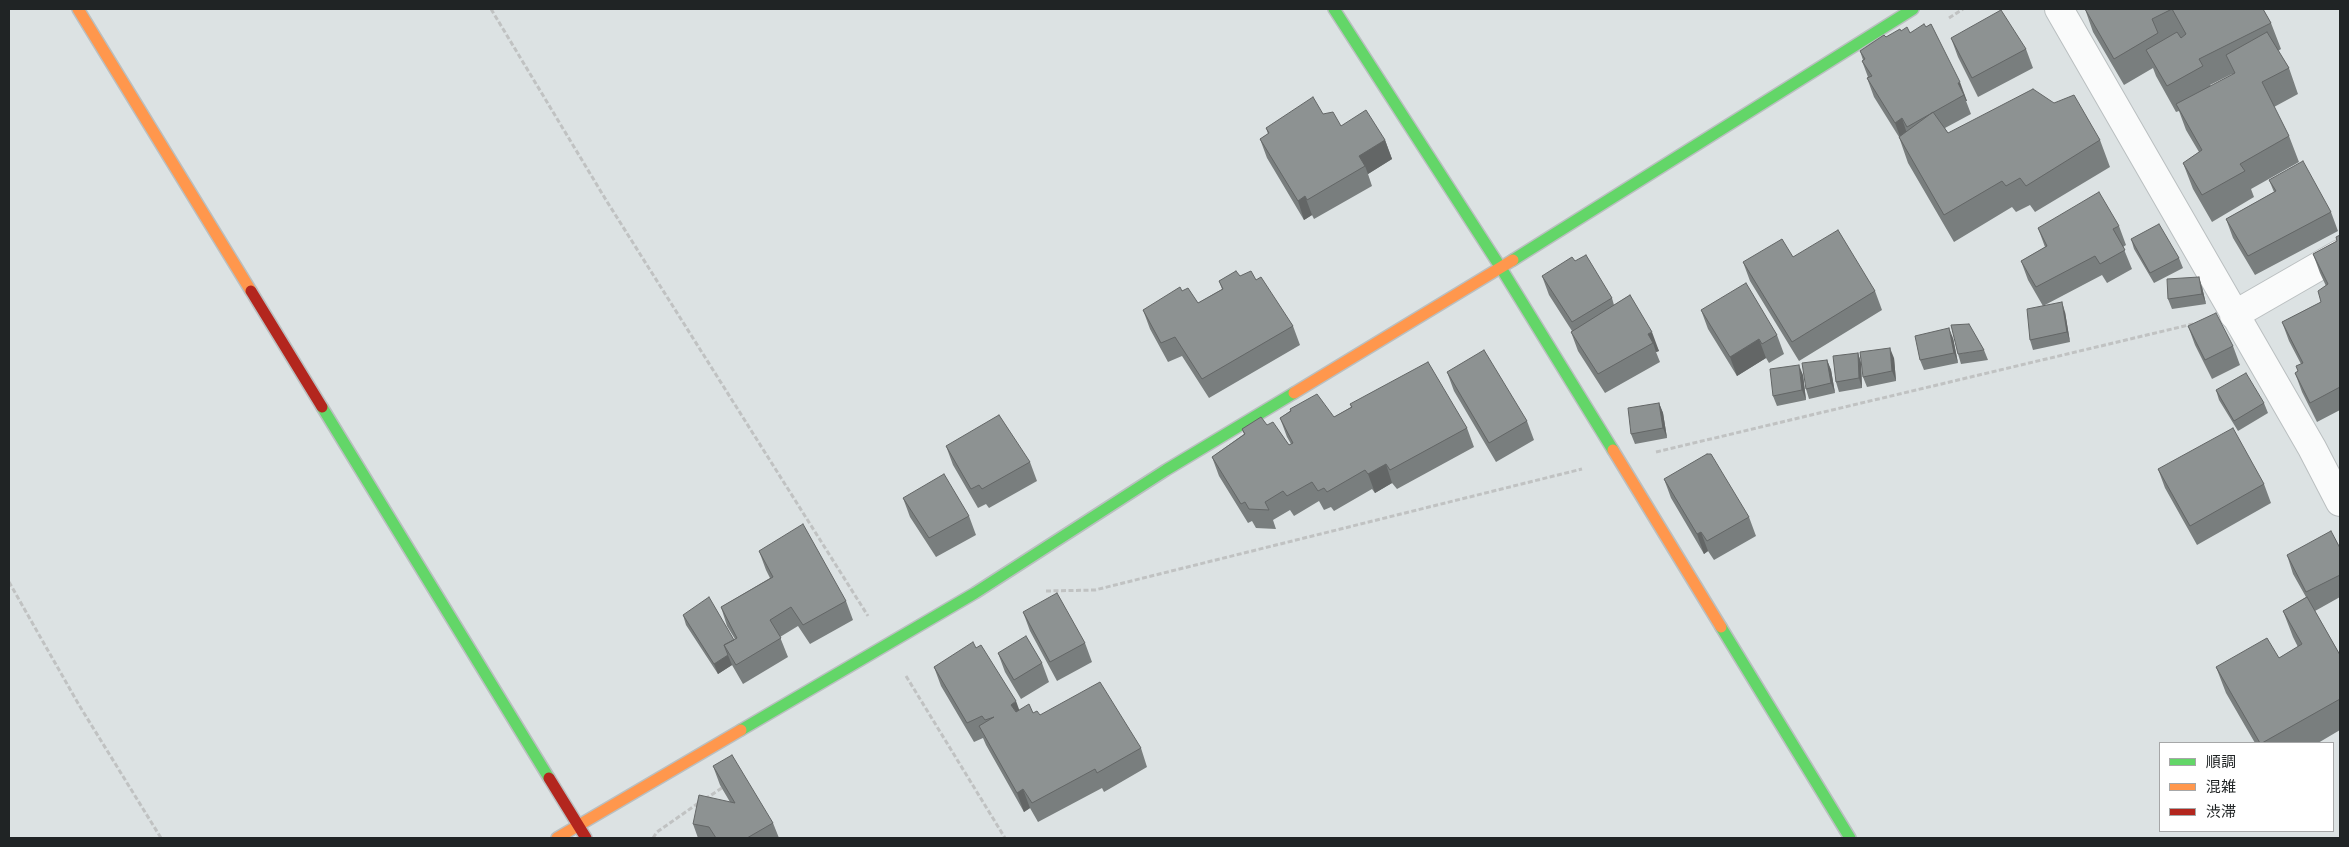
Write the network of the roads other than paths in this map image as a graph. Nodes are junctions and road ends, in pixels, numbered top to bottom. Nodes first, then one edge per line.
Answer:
1 (78, 9) edge
2 (1334, 9) edge
3 (1913, 9) edge
4 (2059, 9) edge
5 (2340, 254) edge
6 (1501, 268) junction
7 (2234, 315) junction
8 (2340, 502) edge
9 (578, 825) junction
10 (557, 838) edge
11 (586, 838) edge
12 (1850, 838) edge

1 - 9 street
2 - 6 street
3 - 6 street
4 - 7 street
5 - 7 street
6 - 9 street
6 - 12 street
7 - 8 street
9 - 10 street
9 - 11 street

